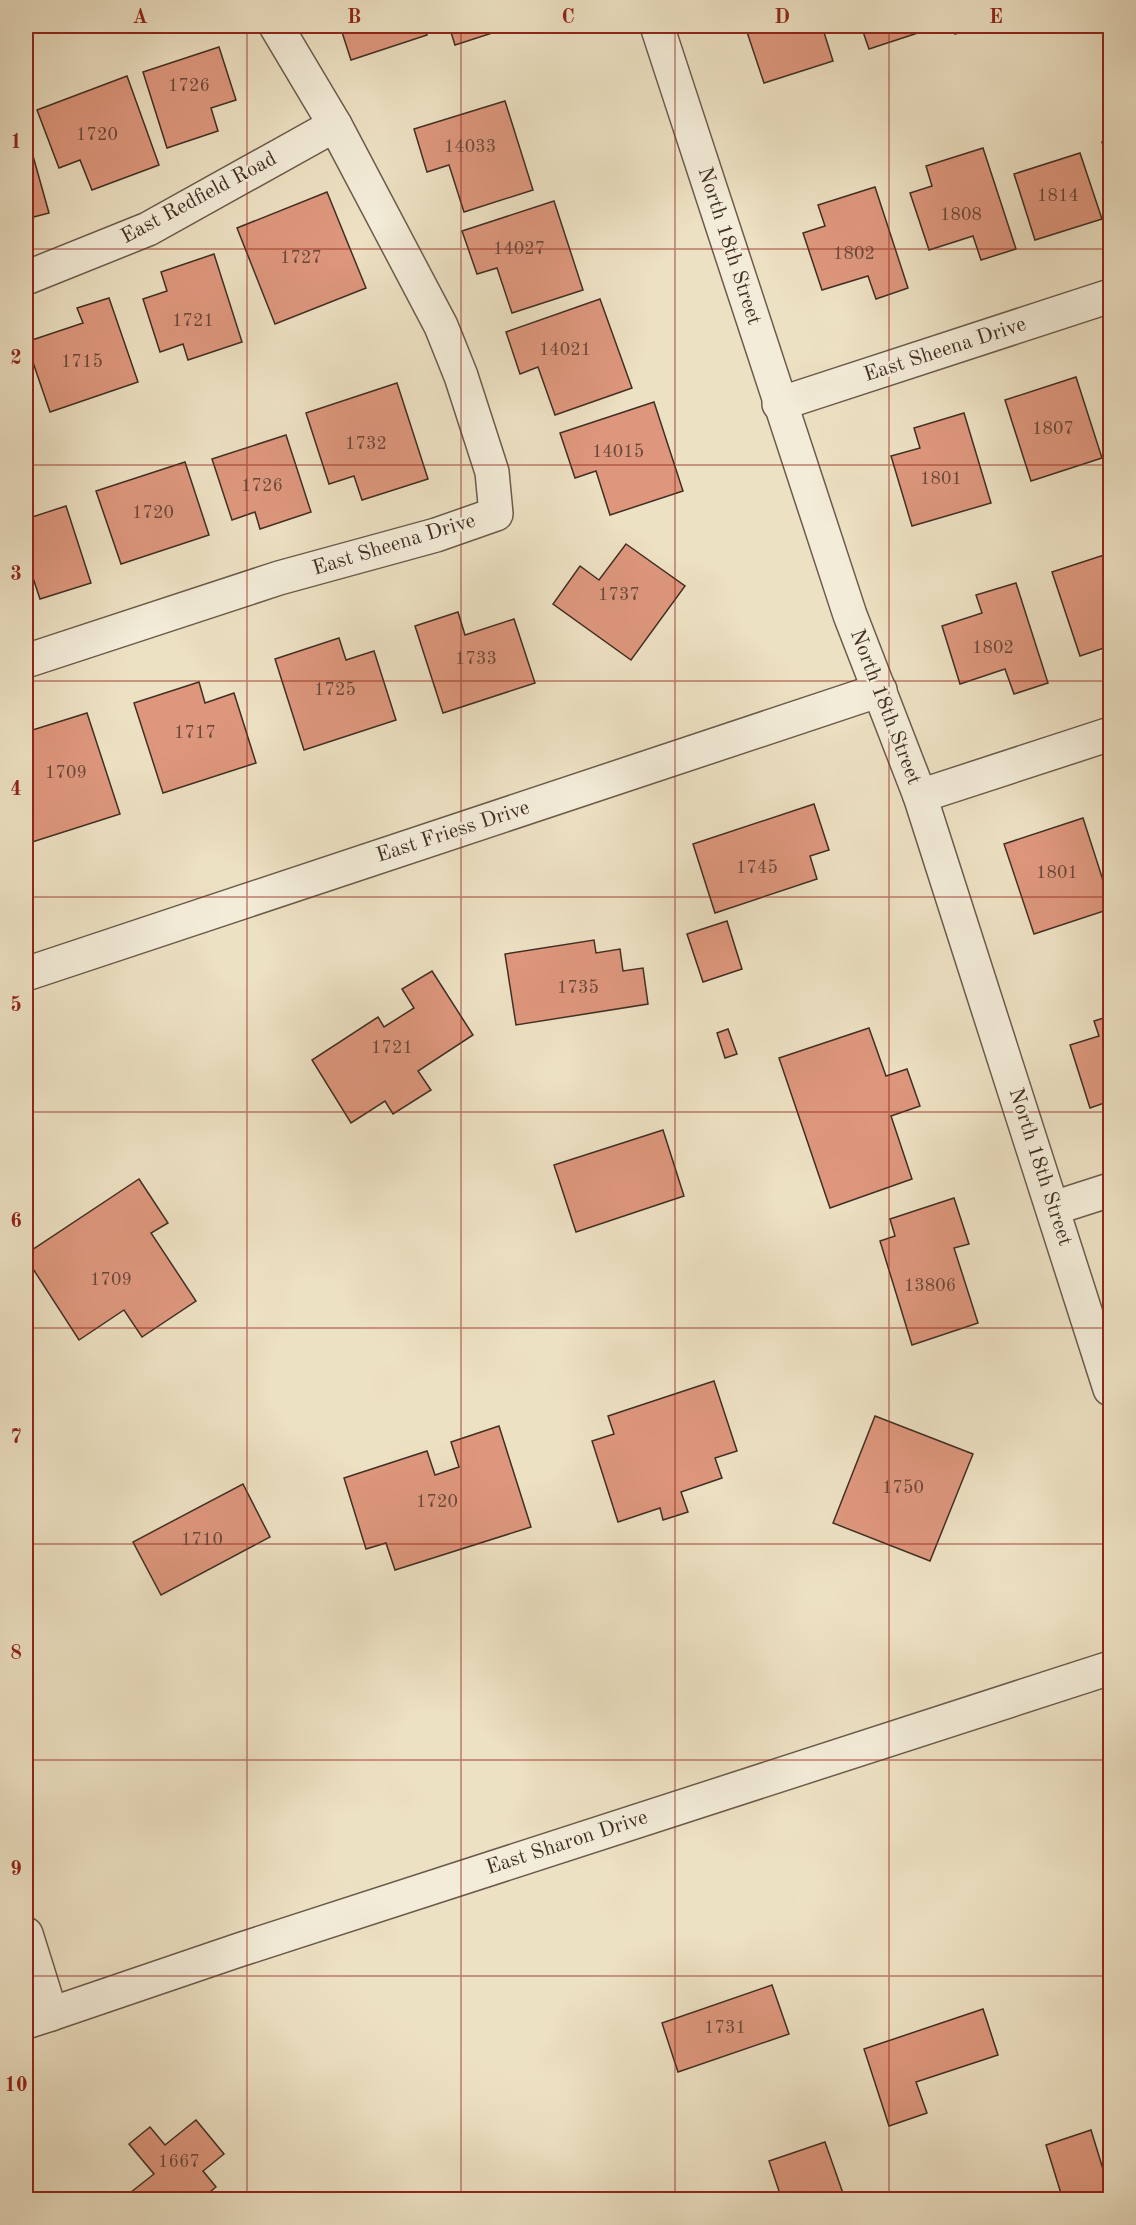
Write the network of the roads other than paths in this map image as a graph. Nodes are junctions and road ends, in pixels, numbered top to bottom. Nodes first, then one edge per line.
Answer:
1 (276, 26) edge
2 (657, 26) edge
3 (335, 125) junction
4 (26, 278) edge
5 (1110, 296) edge
6 (780, 404) junction
7 (26, 661) edge
8 (880, 690) junction
9 (1110, 734) edge
10 (920, 796) junction
11 (26, 974) edge
12 (1110, 1190) edge
13 (1054, 1208) junction
14 (1110, 1389) edge
15 (1110, 1668) edge
16 (26, 1934) edge
17 (38, 2018) edge

1 - 3 street
2 - 6 street, North 18th Street
3 - 4 street, East Redfield Road
3 - 7 street, East Sheena Drive
5 - 6 street, East Sheena Drive
6 - 8 street, North 18th Street
8 - 10 street, North 18th Street
8 - 11 street, East Friess Drive
9 - 10 street
10 - 13 street, North 18th Street
12 - 13 street
13 - 14 street, North 18th Street
15 - 17 street, East Sharon Drive
16 - 17 street

